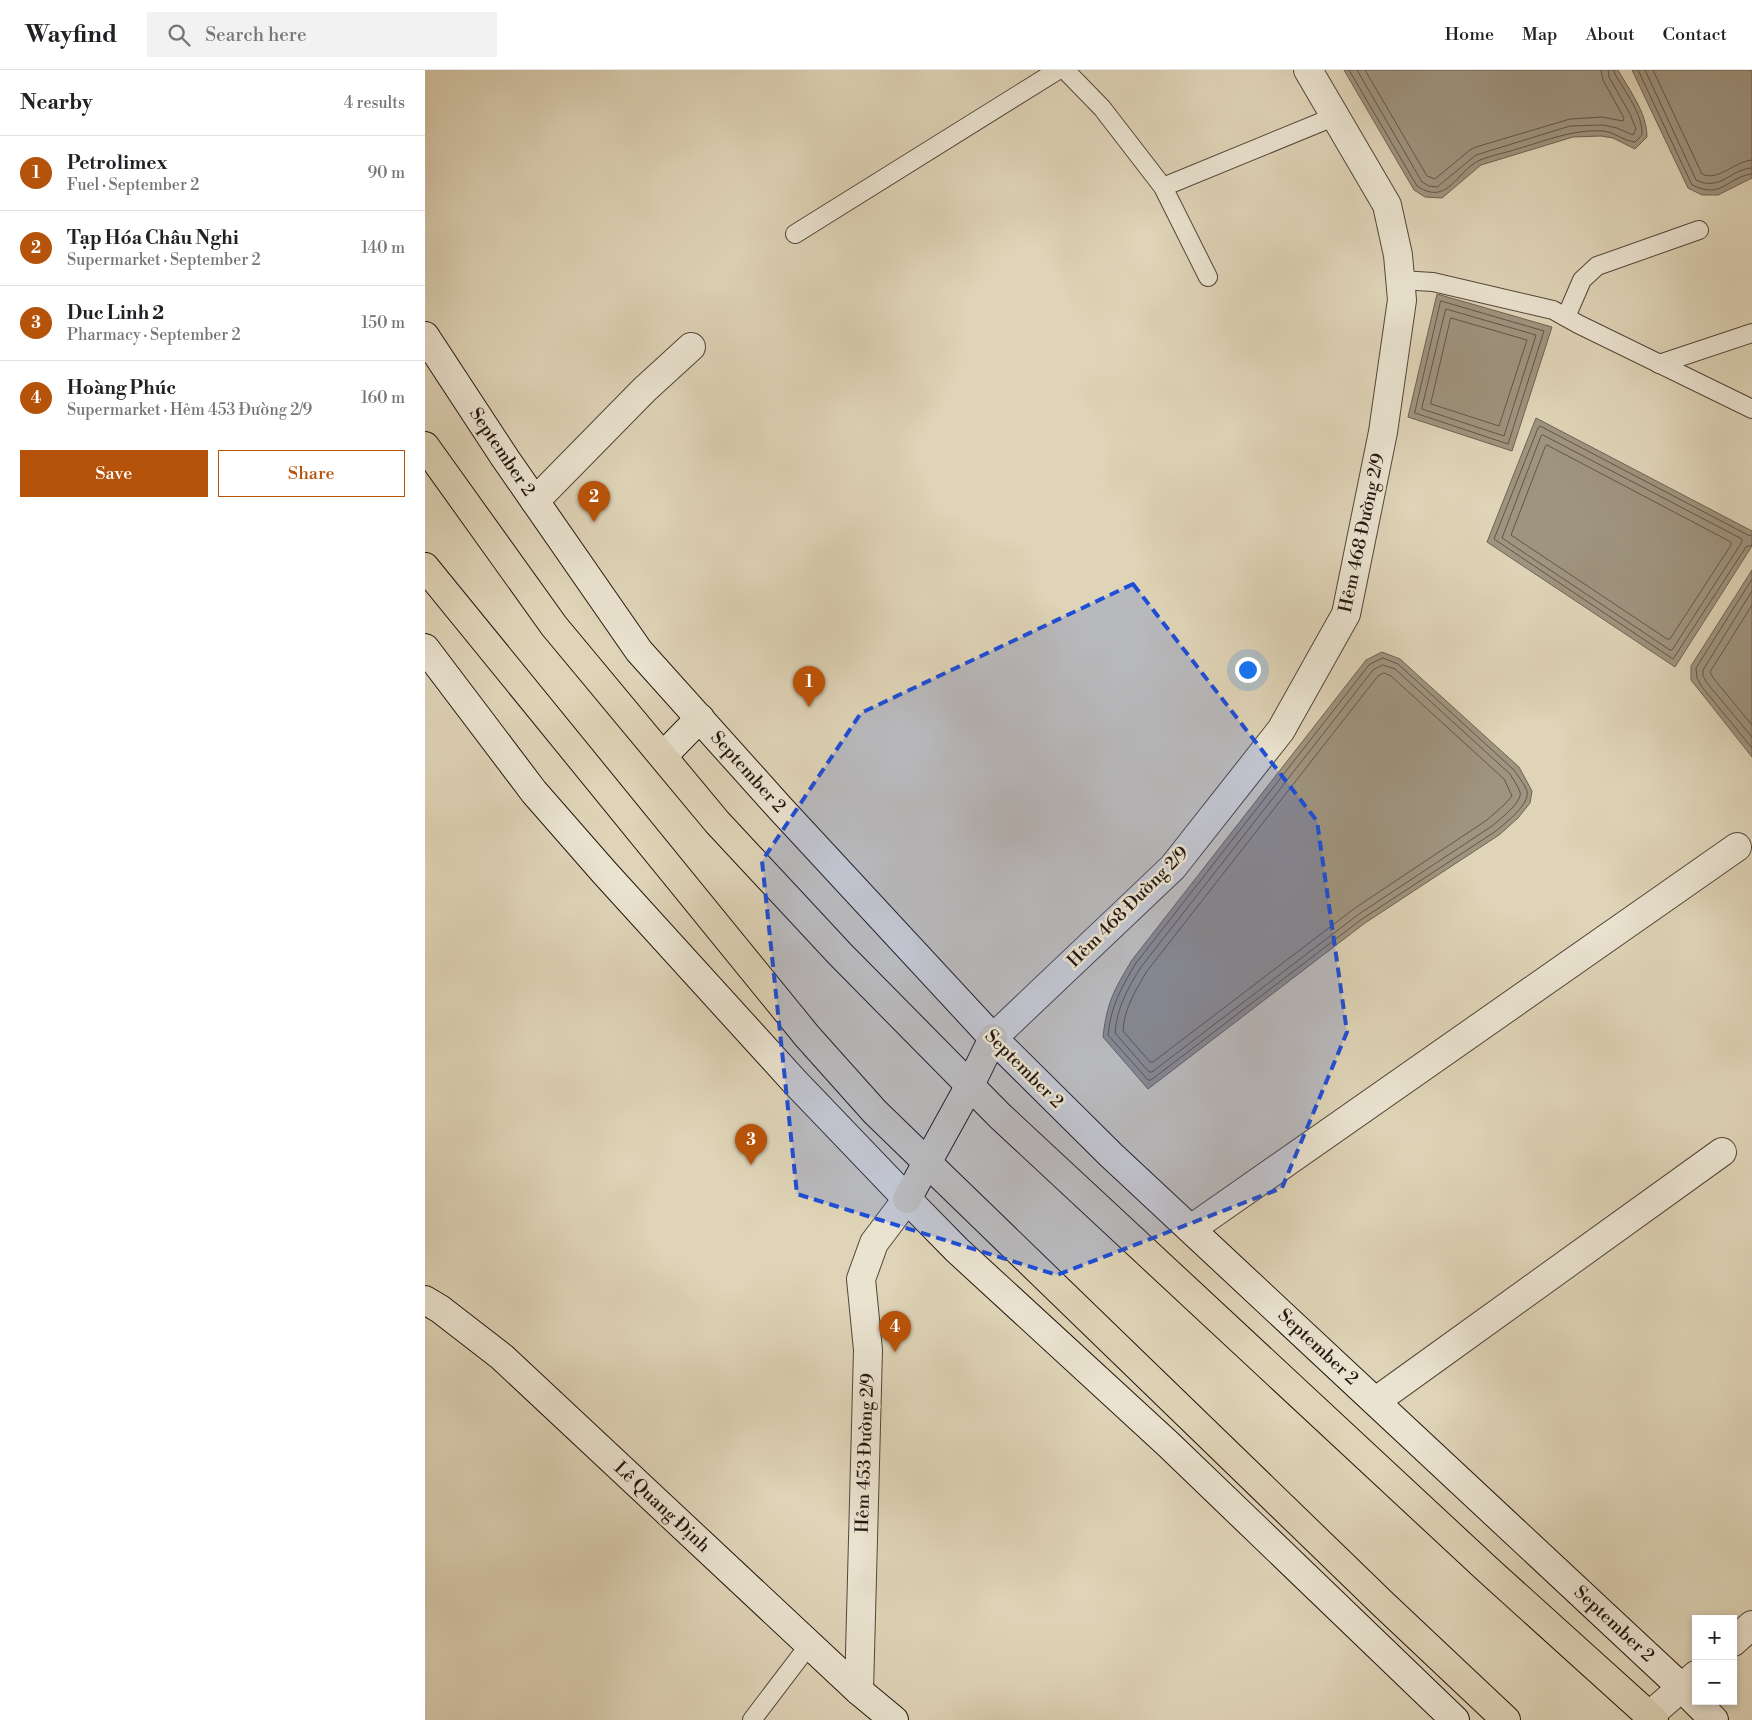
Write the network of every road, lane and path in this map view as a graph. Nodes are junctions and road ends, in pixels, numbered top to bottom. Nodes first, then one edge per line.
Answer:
1 (1059, 70) edge
2 (1065, 70) edge
3 (1309, 70) edge
4 (1336, 116) junction
5 (1163, 187) junction
6 (1699, 230) dead end
7 (795, 234) dead end
8 (1208, 277) dead end
9 (1400, 280) junction
10 (1566, 317) junction
11 (1752, 334) edge
12 (425, 336) edge
13 (691, 347) dead end
14 (1659, 364) junction
15 (1752, 409) edge
16 (425, 446) edge
17 (535, 501) junction
18 (425, 567) edge
19 (425, 648) edge
20 (700, 718) junction
21 (663, 756) junction
22 (1737, 847) dead end
23 (993, 1038) junction
24 (970, 1085) junction
25 (1722, 1152) dead end
26 (926, 1162) junction
27 (907, 1199) junction
28 (1191, 1229) junction
29 (425, 1300) edge
30 (1376, 1401) junction
31 (1752, 1625) edge
32 (1737, 1638) edge
33 (809, 1645) junction
34 (1689, 1681) edge
35 (859, 1691) junction
36 (1652, 1718) edge
37 (752, 1720) edge
38 (894, 1720) edge
39 (1455, 1720) edge
40 (1507, 1720) edge
41 (1713, 1720) edge

1 - 7 lane
2 - 5 lane
3 - 4 main road, Hẻm 468 Đường 2/9
4 - 5 lane
4 - 9 main road, Hẻm 468 Đường 2/9
5 - 8 lane
6 - 10 lane
9 - 10 lane
9 - 23 main road, Hẻm 468 Đường 2/9
10 - 14 lane
11 - 14 lane
12 - 17 main road, September 2
13 - 17 main road
14 - 15 lane
16 - 21 main road
17 - 20 main road, September 2
18 - 26 main road
19 - 27 main road
20 - 21 main road
20 - 23 main road, September 2
21 - 24 main road
22 - 28 main road
23 - 24 main road
23 - 28 main road, September 2
24 - 26 main road
24 - 36 main road
25 - 30 main road
26 - 27 main road
26 - 40 main road
27 - 35 main road, Hẻm 453 Đường 2/9
27 - 39 main road
28 - 30 main road, September 2
29 - 33 main road, Lê Quang Định
30 - 34 main road, September 2
31 - 32 main road
33 - 35 main road, Lê Quang Định
33 - 37 lane
34 - 36 main road
34 - 41 main road, September 2
35 - 38 main road, Lê Quang Định

